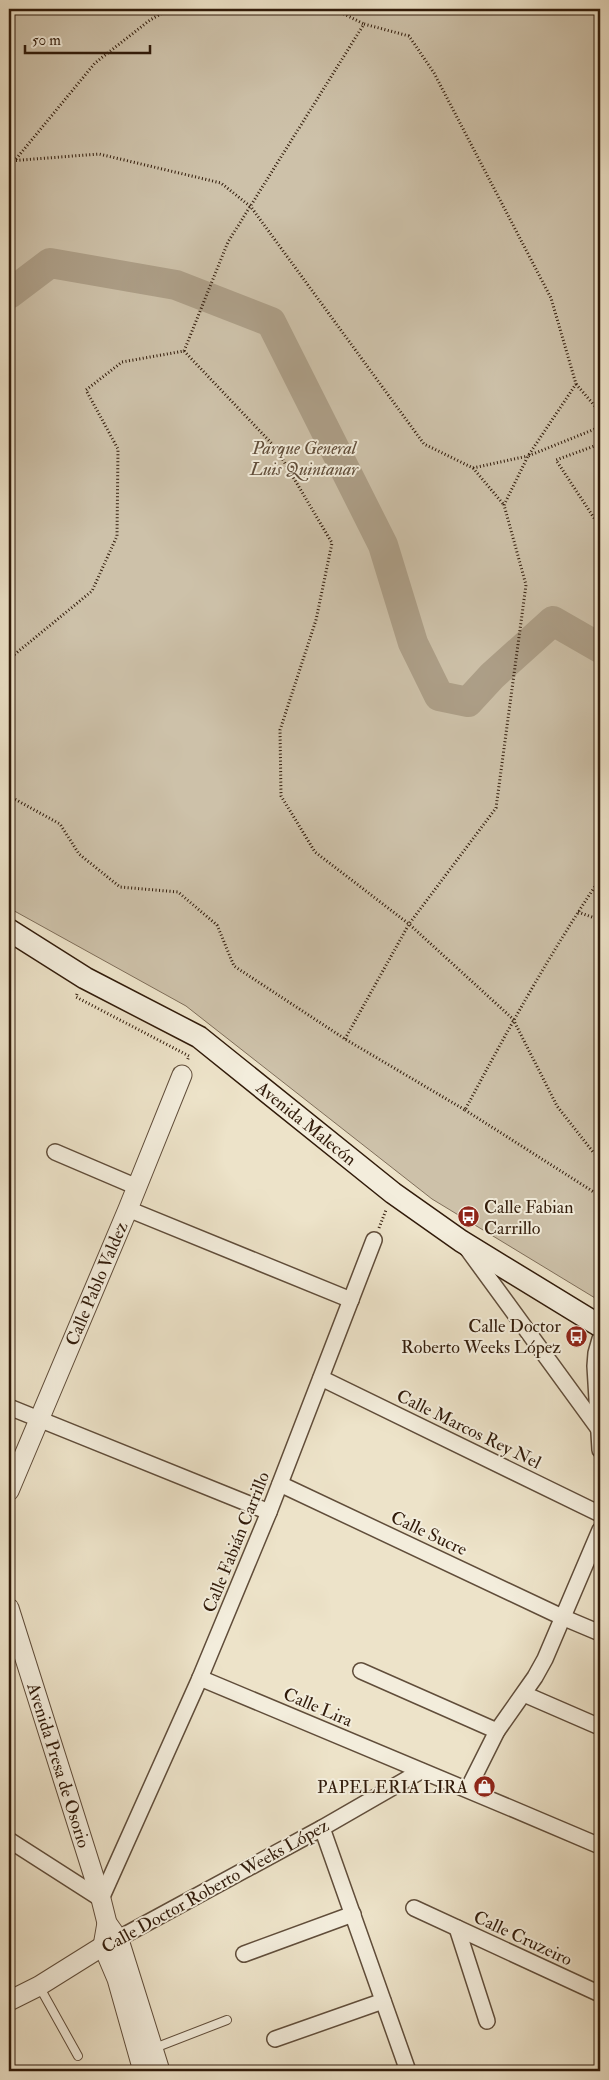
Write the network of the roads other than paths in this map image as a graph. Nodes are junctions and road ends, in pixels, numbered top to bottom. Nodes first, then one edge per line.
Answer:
1 (9, 930) edge
2 (182, 1075) road end
3 (55, 1152) dead end
4 (137, 1186) junction
5 (128, 1208) junction
6 (374, 1240) road end
7 (461, 1241) junction
8 (351, 1300) junction
9 (600, 1326) edge
10 (600, 1339) edge
11 (321, 1378) junction
12 (9, 1407) edge
13 (38, 1418) junction
14 (598, 1428) junction
15 (600, 1450) edge
16 (280, 1484) junction
17 (9, 1491) edge
18 (269, 1512) junction
19 (600, 1514) edge
20 (600, 1530) edge
21 (9, 1608) edge
22 (562, 1617) junction
23 (600, 1633) edge
24 (362, 1671) dead end
25 (200, 1678) junction
26 (524, 1694) junction
27 (600, 1727) edge
28 (497, 1731) junction
29 (421, 1771) junction
30 (468, 1789) junction
31 (322, 1828) junction
32 (9, 1840) edge
33 (600, 1846) edge
34 (101, 1900) junction
35 (414, 1908) dead end
36 (352, 1914) junction
37 (457, 1928) junction
38 (111, 1943) junction
39 (244, 1954) dead end
40 (39, 1986) junction
41 (600, 1994) edge
42 (9, 2001) edge
43 (383, 2001) junction
44 (227, 2020) dead end
45 (487, 2021) dead end
46 (275, 2039) dead end
47 (152, 2049) junction
48 (78, 2056) dead end
49 (143, 2071) edge
50 (160, 2071) edge
51 (408, 2071) edge

1 - 7 main road, Avenida Malecón
2 - 4 street, Calle Pablo Valdez
3 - 4 street
4 - 5 street, Calle Pablo Valdez
5 - 8 street
5 - 13 street, Calle Pablo Valdez
6 - 8 street, Calle Fabián Carrillo
7 - 9 main road, Avenida Malecón
7 - 14 street
8 - 11 street, Calle Fabián Carrillo
10 - 14 street
11 - 16 street, Calle Fabián Carrillo
11 - 19 street, Calle Marcos Rey Nel
12 - 13 street
13 - 17 street, Calle Pablo Valdez
13 - 18 street
14 - 15 street
16 - 18 street, Calle Fabián Carrillo
16 - 22 street, Calle Sucre
18 - 25 street, Calle Fabián Carrillo
20 - 22 street
21 - 34 street, Avenida Presa de Osorio
22 - 23 street, Calle Sucre
22 - 26 street
24 - 28 street
25 - 29 street, Calle Lira
25 - 34 street, Calle Fabián Carrillo
26 - 27 street
26 - 28 street
28 - 30 street
29 - 30 street, Calle Lira
29 - 31 street, Calle Doctor Roberto Weeks López
30 - 33 street, Calle Lira
31 - 36 street
31 - 38 street, Calle Doctor Roberto Weeks López
32 - 34 street
34 - 38 street, Avenida Presa de Osorio
35 - 37 street, Calle Cruzeiro
36 - 39 street
36 - 43 street
37 - 41 street, Calle Cruzeiro
37 - 45 street
38 - 40 street, Calle Doctor Roberto Weeks López
38 - 47 street, Avenida Presa de Osorio
38 - 49 street
40 - 42 street, Calle Doctor Roberto Weeks López
40 - 48 lane
43 - 46 street
43 - 51 street
44 - 47 lane
47 - 50 street, Avenida Presa de Osorio

